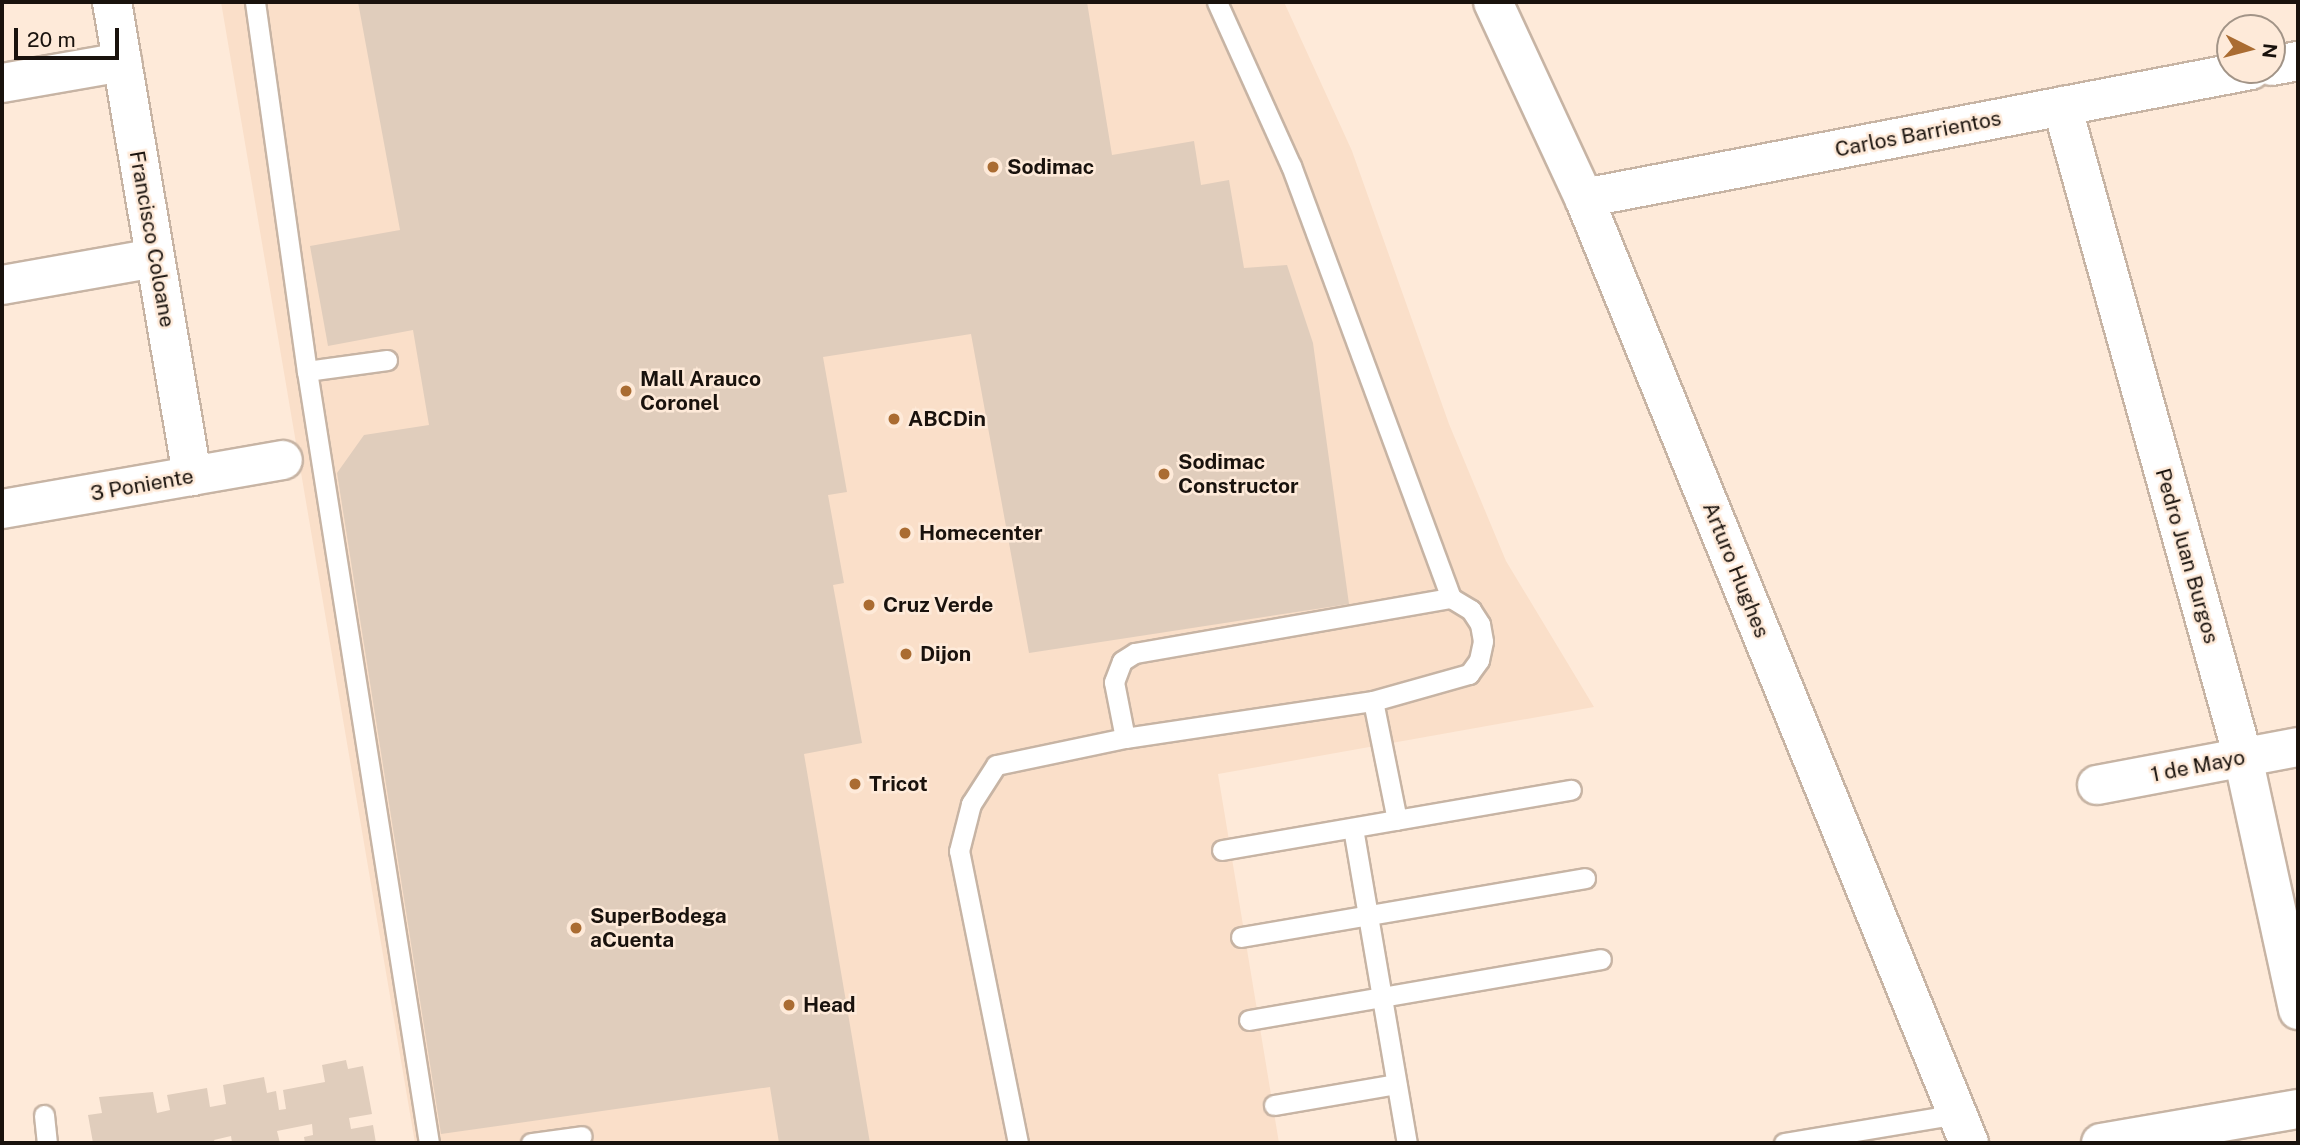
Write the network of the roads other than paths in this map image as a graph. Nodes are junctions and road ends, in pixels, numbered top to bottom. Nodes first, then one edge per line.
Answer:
1 (112, 2) edge
2 (255, 2) edge
3 (1217, 2) edge
4 (1493, 2) edge
5 (122, 62) junction
6 (2216, 77) edge
7 (2, 83) edge
8 (2062, 106) junction
9 (1584, 198) junction
10 (155, 258) junction
11 (2, 285) edge
12 (387, 360) dead end
13 (307, 371) junction
14 (283, 460) dead end
15 (192, 476) junction
16 (2, 509) edge
17 (1451, 598) junction
18 (1373, 701) junction
19 (1125, 738) junction
20 (2298, 747) edge
21 (2243, 757) junction
22 (2097, 785) dead end
23 (1571, 790) dead end
24 (1397, 820) junction
25 (1353, 828) junction
26 (1222, 850) dead end
27 (1585, 878) dead end
28 (1368, 915) junction
29 (1241, 937) dead end
30 (1601, 959) dead end
31 (1382, 997) junction
32 (2298, 1010) edge
33 (1249, 1020) dead end
34 (1396, 1084) junction
35 (1274, 1105) dead end
36 (2298, 1109) edge
37 (44, 1115) dead end
38 (1963, 1129) edge
39 (582, 1136) dead end
40 (47, 1143) edge
41 (429, 1143) edge
42 (530, 1143) edge
43 (1018, 1143) edge
44 (1407, 1143) edge
45 (1784, 1143) edge
46 (2101, 1143) edge

1 - 5 street, Francisco Coloane
2 - 13 lane
3 - 17 lane
4 - 9 street, Arturo Hughes
5 - 7 street
5 - 10 street, Francisco Coloane
6 - 8 street, Carlos Barrientos
8 - 9 street, Carlos Barrientos
8 - 21 street, Pedro Juan Burgos
9 - 38 street, Arturo Hughes
10 - 11 street
10 - 15 street, Francisco Coloane
12 - 13 lane
13 - 41 lane
14 - 15 street, 3 Poniente
15 - 16 street, 3 Poniente
17 - 18 lane
17 - 19 lane
18 - 19 lane
18 - 24 lane
19 - 43 lane
20 - 21 street, 1 de Mayo
21 - 22 street, 1 de Mayo
21 - 32 street, Pedro Juan Burgos
23 - 24 lane
24 - 25 lane
25 - 26 lane
25 - 28 lane
27 - 28 lane
28 - 29 lane
28 - 31 lane
30 - 31 lane
31 - 33 lane
31 - 34 lane
34 - 35 lane
34 - 44 lane
36 - 46 street
37 - 40 lane
38 - 45 lane
39 - 42 lane

